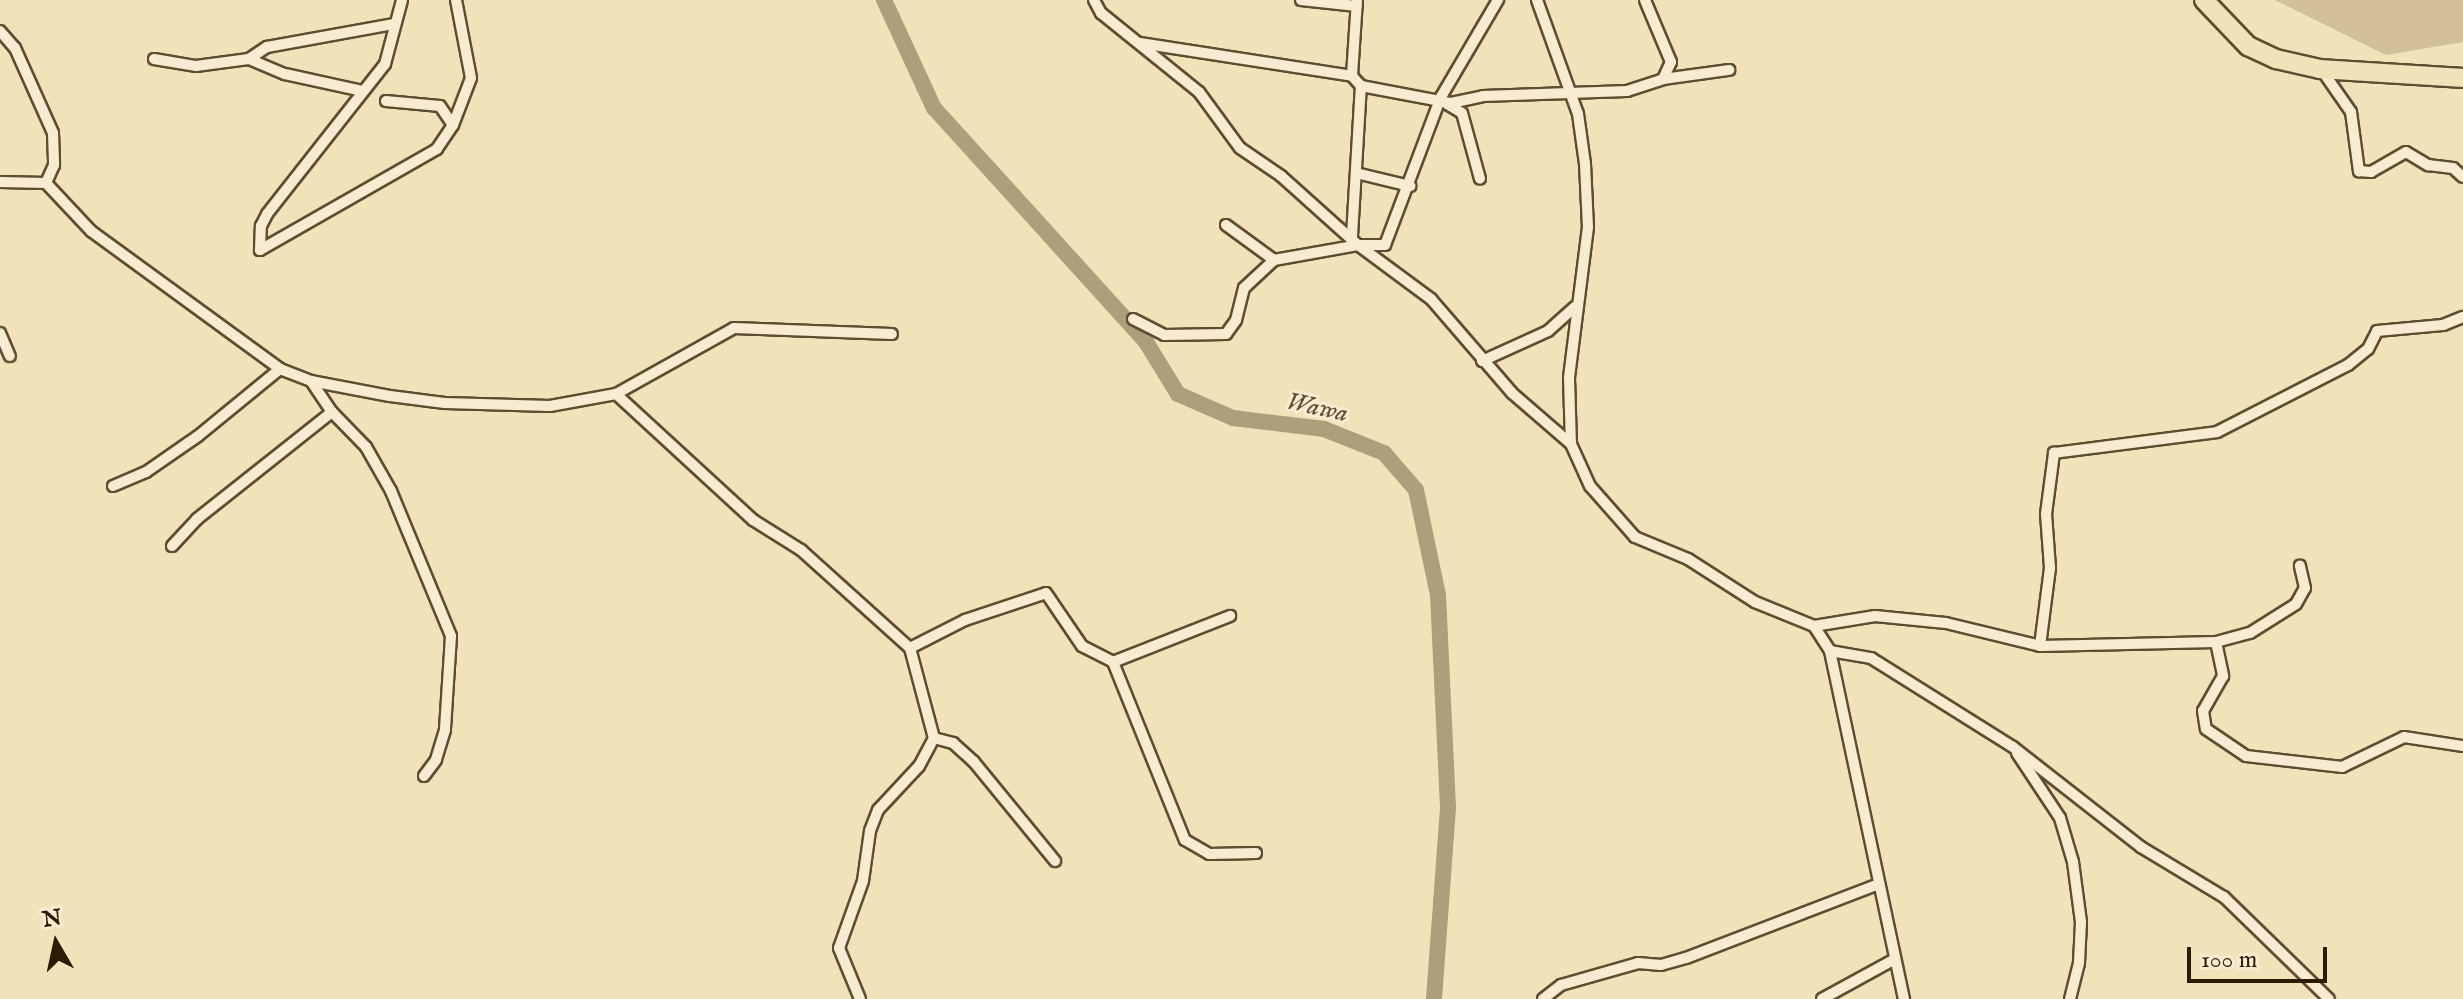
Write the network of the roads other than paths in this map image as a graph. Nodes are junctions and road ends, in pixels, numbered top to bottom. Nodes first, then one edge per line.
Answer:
1 (402, 0) edge
2 (456, 0) edge
3 (1094, 0) edge
4 (1301, 0) edge
5 (1498, 0) edge
6 (1537, 0) edge
7 (1645, 0) edge
8 (2204, 0) edge
9 (1357, 3) edge
10 (393, 24) junction
11 (0, 31) edge
12 (1139, 43) junction
13 (154, 59) dead end
14 (249, 59) junction
15 (2320, 69) junction
16 (1729, 70) dead end
17 (1352, 76) junction
18 (2463, 78) edge
19 (1663, 79) junction
20 (1361, 86) junction
21 (363, 91) junction
22 (1571, 92) junction
23 (386, 101) dead end
24 (1443, 102) junction
25 (453, 125) junction
26 (1356, 173) junction
27 (2463, 177) edge
28 (1480, 179) dead end
29 (0, 182) edge
30 (46, 183) junction
31 (1410, 186) junction
32 (1226, 225) dead end
33 (1355, 240) junction
34 (1274, 260) junction
35 (1575, 307) junction
36 (2463, 317) edge
37 (1133, 319) dead end
38 (0, 333) edge
39 (892, 334) dead end
40 (10, 356) dead end
41 (1482, 361) junction
42 (280, 369) junction
43 (311, 381) junction
44 (616, 394) junction
45 (332, 412) junction
46 (1571, 444) junction
47 (113, 486) dead end
48 (172, 546) dead end
49 (2300, 566) dead end
50 (1230, 616) dead end
51 (1814, 626) junction
52 (2216, 642) junction
53 (2040, 646) junction
54 (910, 648) junction
55 (1830, 651) junction
56 (1113, 662) junction
57 (934, 738) junction
58 (2463, 746) edge
59 (2013, 747) junction
60 (424, 776) dead end
61 (1256, 853) dead end
62 (1055, 861) dead end
63 (1879, 884) junction
64 (1895, 959) junction
65 (860, 999) edge
66 (1543, 999) edge
67 (1822, 999) edge
68 (1904, 999) edge
69 (2070, 999) edge
70 (2329, 999) edge

1 - 10 street
2 - 25 street
3 - 12 street
4 - 9 street
5 - 24 street
6 - 22 street
7 - 19 street
8 - 15 highway
9 - 17 street
10 - 14 street
10 - 21 street
11 - 30 street
12 - 17 street
12 - 33 street
13 - 14 street
14 - 21 street
15 - 18 highway
15 - 27 street
16 - 19 street
17 - 20 street
19 - 22 street
20 - 24 street
20 - 26 street
21 - 25 street
22 - 24 street
22 - 35 street
23 - 25 street
24 - 28 street
24 - 31 street
26 - 31 street
26 - 33 street
29 - 30 street
30 - 42 street
31 - 33 street
32 - 34 street
33 - 34 street
33 - 41 street
34 - 37 street
35 - 41 street
35 - 46 street
36 - 53 street
38 - 40 street
39 - 44 street
41 - 46 street
42 - 43 street
42 - 47 street
43 - 44 street
43 - 45 street
44 - 54 street
45 - 48 street
45 - 60 street
46 - 51 street
49 - 52 street
50 - 56 street
51 - 53 street
51 - 55 street
52 - 53 street
52 - 58 street
54 - 56 street
54 - 57 street
55 - 59 street
55 - 63 street
56 - 61 street
57 - 62 street
57 - 65 street
59 - 69 street
59 - 70 street
63 - 64 street
63 - 66 street
64 - 67 street
64 - 68 street

